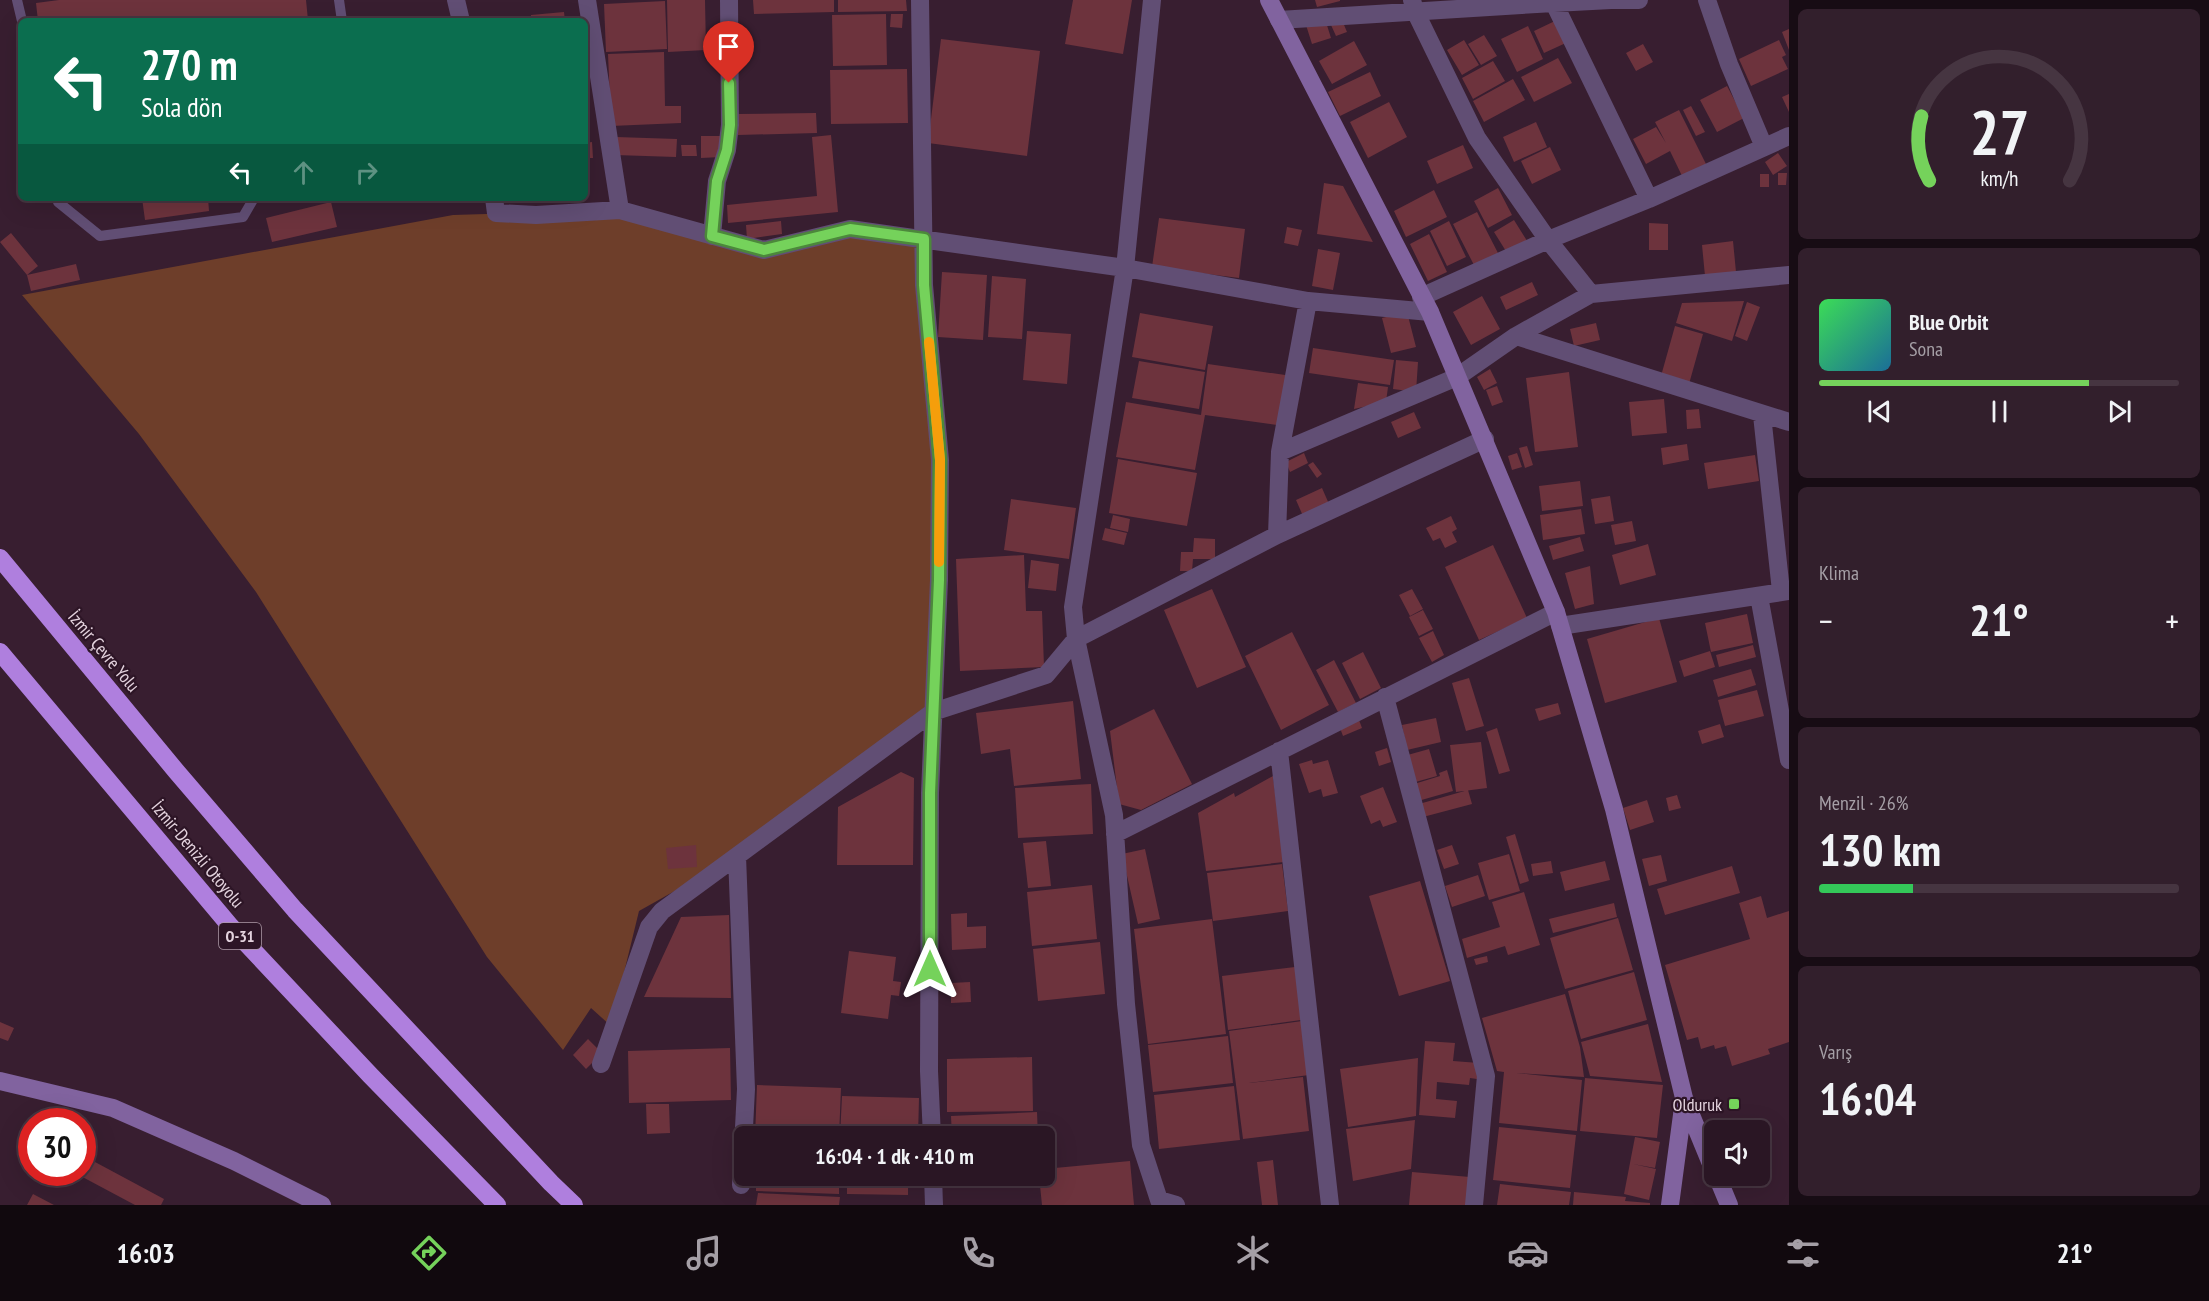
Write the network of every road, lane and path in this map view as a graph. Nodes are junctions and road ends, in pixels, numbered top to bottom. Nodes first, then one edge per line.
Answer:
1 (18, 0) edge
2 (339, 0) edge
3 (456, 0) edge
4 (587, 0) edge
5 (729, 0) edge
6 (920, 0) edge
7 (1152, 0) edge
8 (1269, 0) edge
9 (1611, 0) edge
10 (1639, 0) edge
11 (1707, 0) edge
12 (1554, 3) junction
13 (1413, 5) edge
14 (21, 18) edge
15 (342, 18) edge
16 (460, 18) edge
17 (1279, 20) junction
18 (1789, 136) edge
19 (1764, 147) junction
20 (1648, 199) junction
21 (58, 201) edge
22 (252, 201) edge
23 (494, 201) edge
24 (620, 210) junction
25 (712, 236) junction
26 (924, 239) junction
27 (1548, 240) junction
28 (1125, 268) junction
29 (1789, 275) edge
30 (1592, 294) junction
31 (1308, 301) junction
32 (1426, 305) junction
33 (1516, 336) junction
34 (1457, 376) junction
35 (1762, 415) junction
36 (1789, 422) edge
37 (1485, 439) junction
38 (1280, 452) junction
39 (1277, 535) junction
40 (0, 558) edge
41 (1785, 591) edge
42 (1759, 596) junction
43 (1558, 619) junction
44 (1076, 639) junction
45 (0, 652) edge
46 (1385, 696) junction
47 (933, 712) junction
48 (1279, 751) junction
49 (1789, 760) edge
50 (176, 771) joint
51 (1115, 834) junction
52 (737, 856) junction
53 (601, 1064) dead end
54 (0, 1081) edge
55 (1684, 1098) junction
56 (744, 1126) edge
57 (932, 1126) edge
58 (1704, 1147) edge
59 (933, 1186) edge
60 (1721, 1186) edge
61 (1165, 1203) edge
62 (322, 1205) edge
63 (497, 1205) edge
64 (574, 1205) edge
65 (934, 1205) edge
66 (1330, 1205) edge
67 (1474, 1205) edge
68 (1670, 1205) edge
69 (1729, 1205) edge

1 - 14 lane
2 - 15 lane
3 - 16 street
4 - 24 street
5 - 25 street
6 - 26 street
7 - 28 street
8 - 17 street
9 - 10 street
9 - 12 street
11 - 19 street
12 - 13 street
12 - 20 street
13 - 17 street
13 - 27 street
17 - 32 street
18 - 19 street
19 - 20 street
20 - 27 street
21 - 22 lane
23 - 24 street
24 - 25 street
25 - 26 street
26 - 28 street
26 - 47 street
27 - 30 street
27 - 32 street
28 - 31 street
28 - 44 street
29 - 30 street
30 - 33 street
31 - 32 street
31 - 38 street
32 - 34 street
33 - 34 street
33 - 35 street
34 - 37 street
34 - 38 street
35 - 36 street
35 - 41 street
37 - 39 street
37 - 43 street
38 - 39 street
39 - 44 street
40 - 50 highway, İzmir Çevre Yolu
41 - 42 street
42 - 43 street
42 - 49 street
43 - 46 street
43 - 55 street
44 - 47 street
44 - 51 street
45 - 63 highway, İzmir-Denizli Otoyolu / O-31
46 - 48 street
46 - 67 street
47 - 52 street
47 - 57 street
48 - 51 street
48 - 66 street
50 - 64 highway, İzmir-Denizli Otoyolu
51 - 61 street
52 - 53 street
52 - 56 street
54 - 62 street
55 - 58 street
55 - 68 street
59 - 65 street
60 - 69 street

